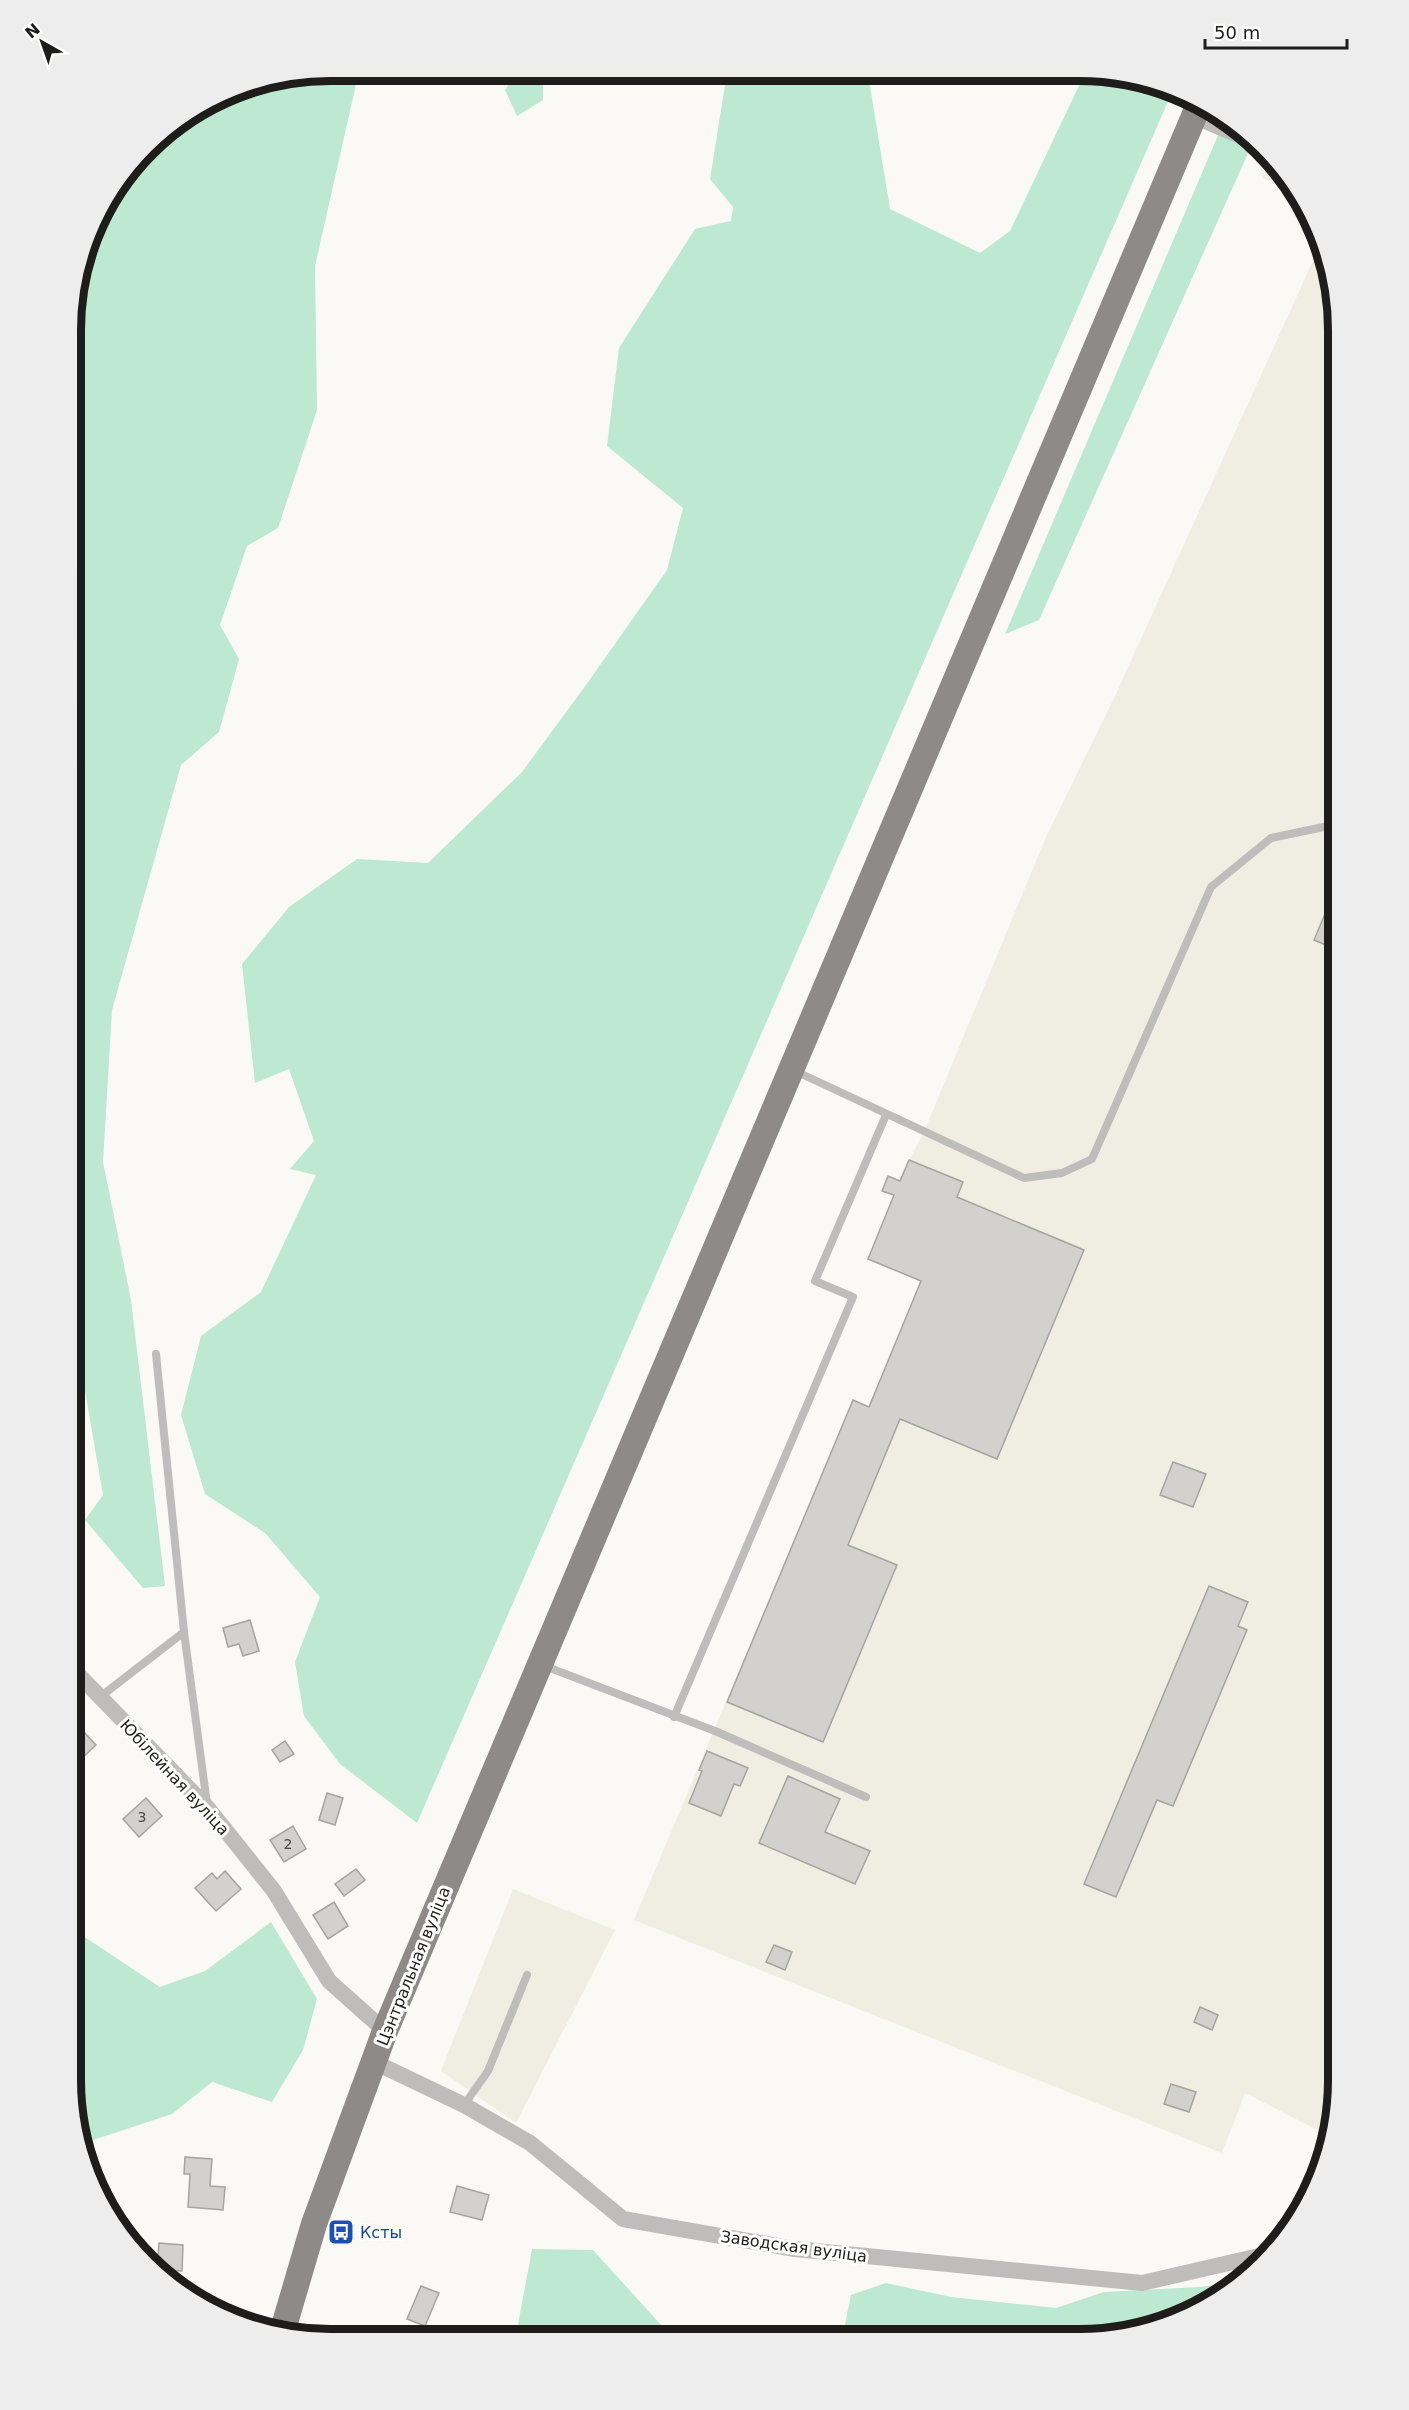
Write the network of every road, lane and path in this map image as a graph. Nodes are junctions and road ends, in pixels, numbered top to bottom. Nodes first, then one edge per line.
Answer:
1 (1196, 111) edge
2 (1218, 124) edge
3 (1328, 826) edge
4 (792, 1070) junction
5 (886, 1115) junction
6 (156, 1354) dead end
7 (184, 1632) junction
8 (539, 1664) junction
9 (81, 1677) edge
10 (100, 1697) junction
11 (674, 1717) junction
12 (866, 1797) dead end
13 (207, 1807) junction
14 (527, 1975) dead end
15 (385, 2031) junction
16 (374, 2062) junction
17 (464, 2105) junction
18 (1254, 2257) edge
19 (284, 2324) edge

1 - 2 lane
1 - 4 main road, Цэнтральная вуліца
3 - 5 lane
4 - 5 lane
4 - 8 main road, Цэнтральная вуліца
5 - 11 lane
6 - 7 lane
7 - 10 lane
7 - 13 lane
8 - 11 lane
8 - 15 main road, Цэнтральная вуліца
9 - 10 street, Юбілейная вуліца
10 - 13 street, Юбілейная вуліца
11 - 12 lane
13 - 15 street, Юбілейная вуліца
14 - 17 lane
15 - 16 main road, Цэнтральная вуліца
16 - 17 street, Заводская вуліца
16 - 19 main road, Цэнтральная вуліца
17 - 18 street, Заводская вуліца

